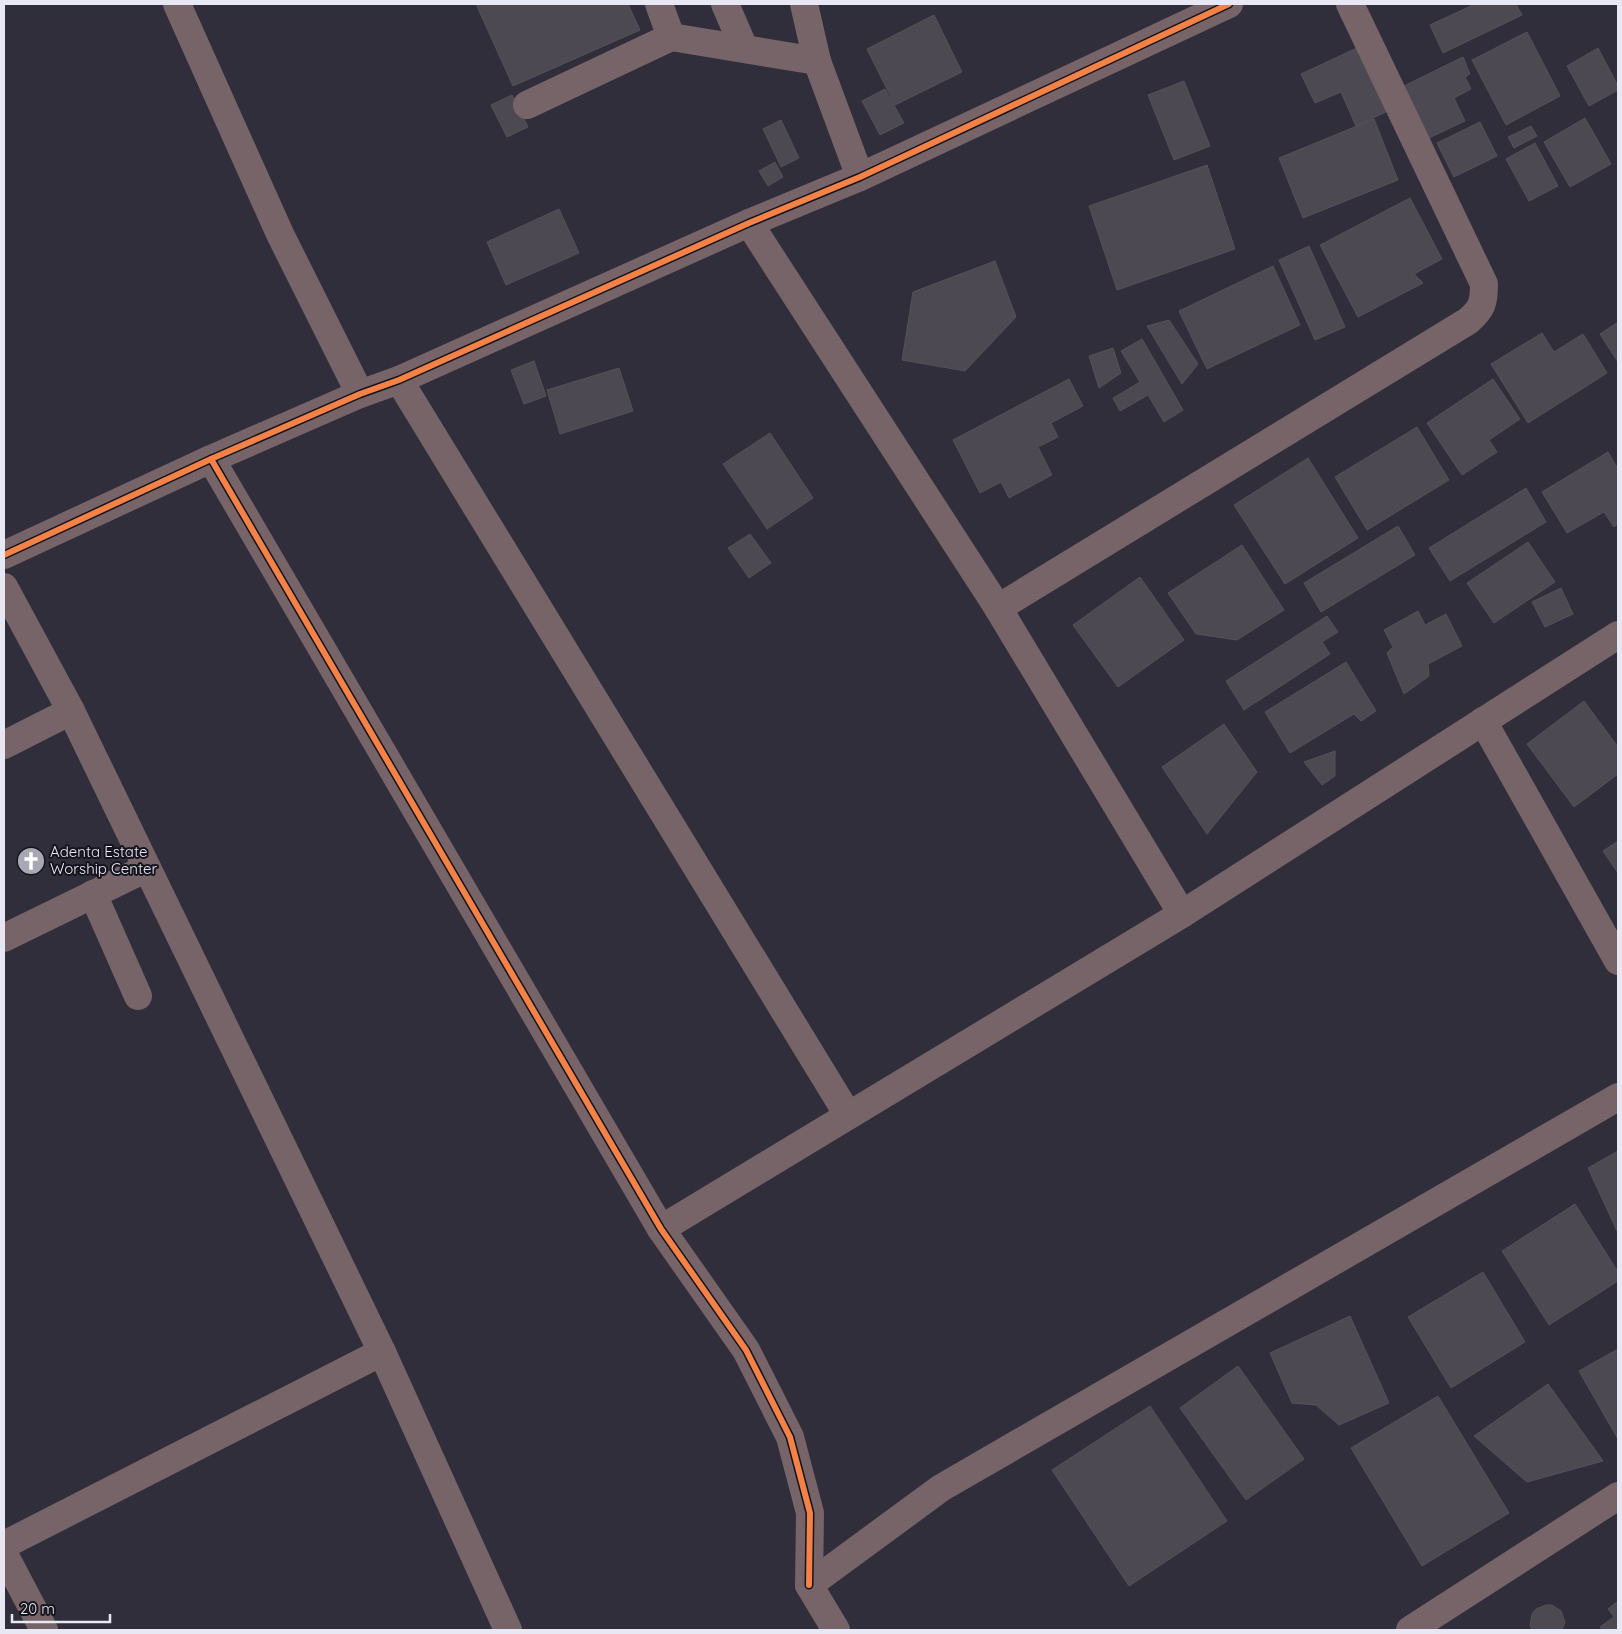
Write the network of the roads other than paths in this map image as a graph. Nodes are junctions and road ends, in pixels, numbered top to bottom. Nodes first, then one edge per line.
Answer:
1 (177, 4) edge
2 (659, 4) edge
3 (725, 4) edge
4 (804, 4) edge
5 (1229, 4) edge
6 (1350, 4) edge
7 (672, 37) junction
8 (744, 48) junction
9 (816, 61) junction
10 (527, 105) dead end
11 (860, 177) junction
12 (749, 223) junction
13 (399, 380) junction
14 (360, 394) junction
15 (211, 459) junction
16 (4, 555) edge
17 (4, 587) edge
18 (998, 608) junction
19 (1618, 635) edge
20 (71, 711) junction
21 (1483, 721) junction
22 (4, 745) edge
23 (147, 868) junction
24 (93, 894) junction
25 (1182, 914) junction
26 (4, 938) edge
27 (1618, 961) edge
28 (138, 996) dead end
29 (1618, 1097) edge
30 (848, 1115) junction
31 (661, 1229) junction
32 (382, 1352) junction
33 (1618, 1496) edge
34 (4, 1545) edge
35 (4, 1554) edge
36 (809, 1585) junction
37 (44, 1630) edge
38 (508, 1630) edge
39 (836, 1630) edge
40 (1410, 1630) edge

1 - 14 street
2 - 7 street
3 - 8 street
4 - 9 street
5 - 11 street
6 - 18 street
7 - 8 street
7 - 10 street
8 - 9 street
9 - 11 street
11 - 12 street
12 - 13 street
12 - 18 street
13 - 14 street
13 - 30 street
14 - 15 street
15 - 16 street
15 - 31 street
17 - 20 street
18 - 25 street
19 - 21 street
20 - 22 street
20 - 23 street
21 - 25 street
21 - 27 street
23 - 24 street
23 - 32 street
24 - 26 street
24 - 28 street
25 - 30 street
29 - 36 street
30 - 31 street
31 - 36 street
32 - 34 street
32 - 38 street
33 - 40 street
35 - 37 street
36 - 39 street

